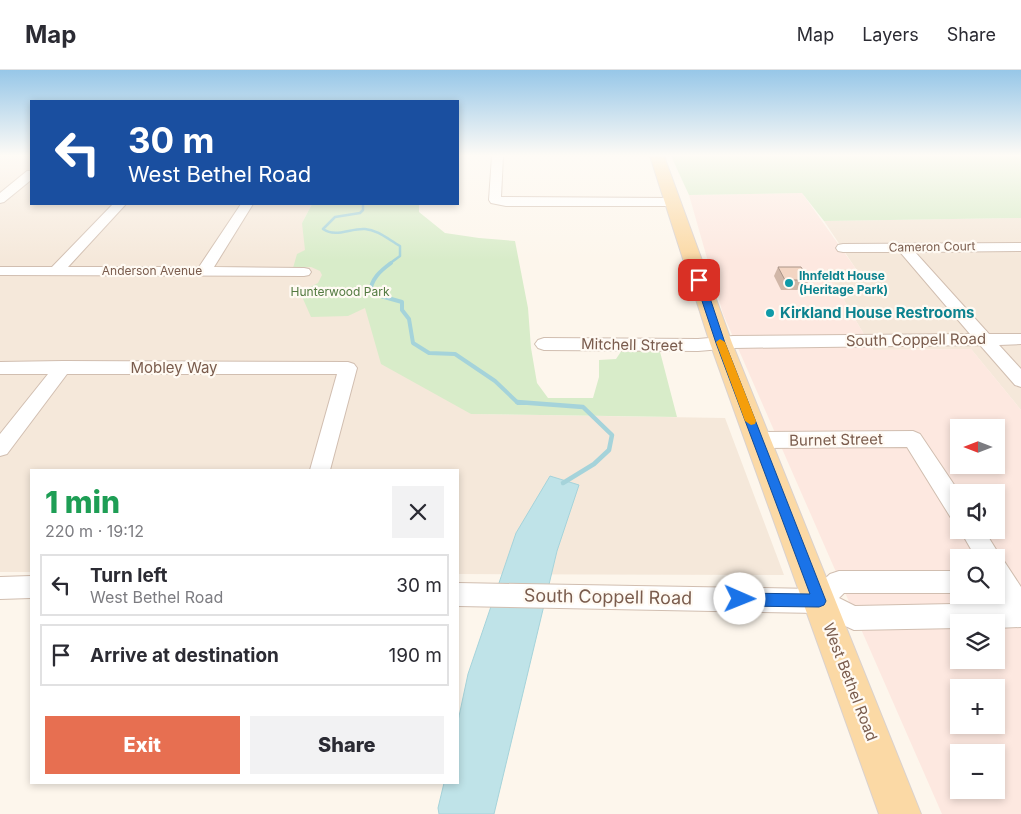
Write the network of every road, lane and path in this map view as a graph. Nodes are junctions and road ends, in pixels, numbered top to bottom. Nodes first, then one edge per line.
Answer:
1 (10, 191) edge
2 (495, 191) edge
3 (669, 191) edge
4 (0, 199) edge
5 (673, 202) junction
6 (119, 205) edge
7 (246, 205) edge
8 (1021, 247) edge
9 (843, 248) dead end
10 (904, 248) junction
11 (0, 271) edge
12 (56, 271) junction
13 (204, 271) junction
14 (304, 272) dead end
15 (983, 339) junction
16 (1021, 339) edge
17 (720, 343) junction
18 (544, 344) dead end
19 (63, 367) junction
20 (0, 368) edge
21 (1021, 381) edge
22 (758, 440) junction
23 (0, 448) edge
24 (320, 469) edge
25 (950, 496) edge
26 (1005, 580) edge
27 (950, 582) edge
28 (0, 588) edge
29 (30, 588) edge
30 (468, 595) edge
31 (819, 601) junction
32 (1021, 609) edge
33 (1021, 615) edge
34 (900, 814) edge

1 - 4 street
2 - 5 street
3 - 5 main road, West Bethel Road
5 - 17 main road, West Bethel Road
6 - 12 street
7 - 13 street
8 - 10 street, Cameron Court
9 - 10 street, Cameron Court
10 - 15 street
11 - 12 street, Anderson Avenue
12 - 13 street, Anderson Avenue
13 - 14 street, Anderson Avenue
15 - 16 street, South Coppell Road
15 - 17 street, South Coppell Road
15 - 21 street
17 - 18 street, Mitchell Street
17 - 22 main road, West Bethel Road
19 - 20 street, Mobley Way
19 - 23 street
19 - 24 street, Mobley Way
22 - 25 street, Burnet Street
22 - 31 main road, West Bethel Road
26 - 32 street
27 - 31 street
28 - 29 street
30 - 31 street, South Coppell Road
31 - 33 street
31 - 34 main road, West Bethel Road

